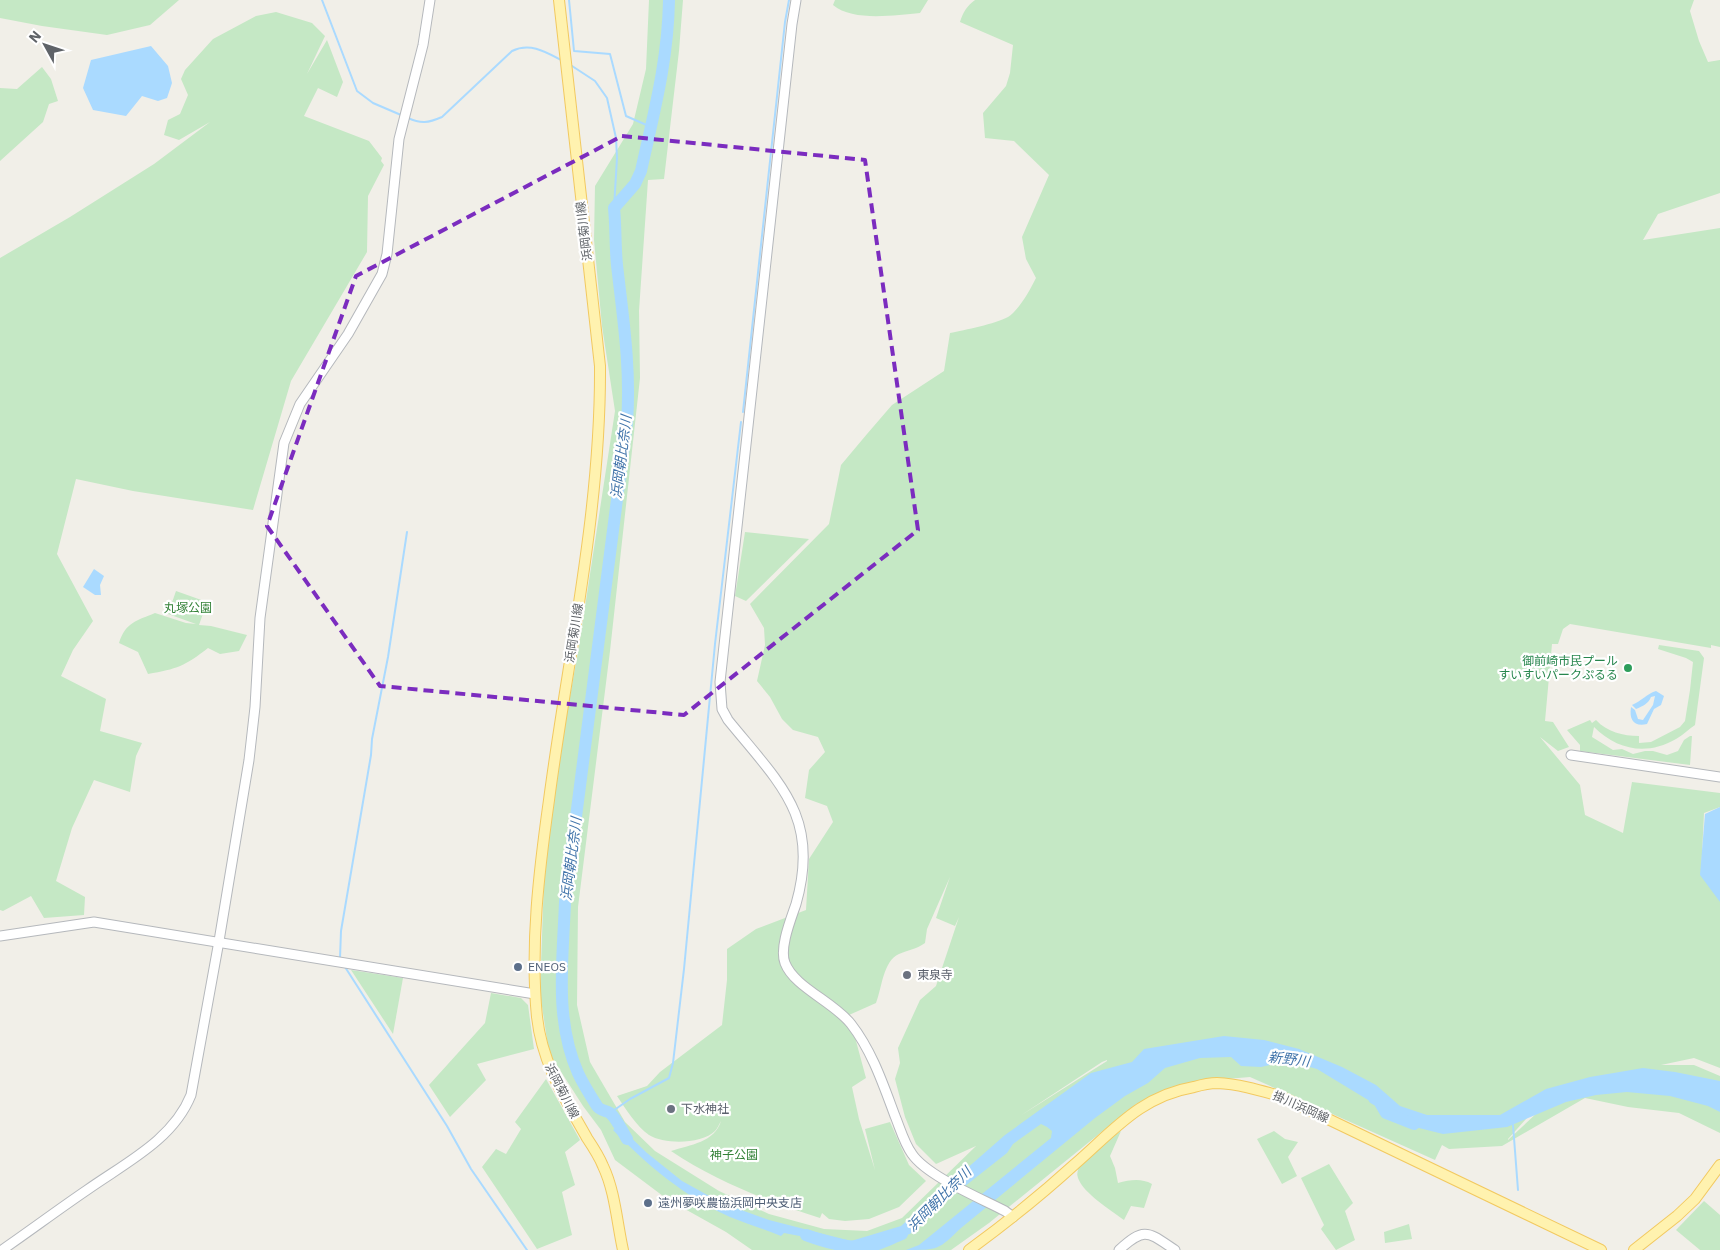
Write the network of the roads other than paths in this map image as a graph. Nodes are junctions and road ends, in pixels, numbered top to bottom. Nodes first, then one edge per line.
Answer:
1 (430, 0) edge
2 (558, 0) edge
3 (796, 0) edge
4 (1571, 755) dead end
5 (1720, 777) edge
6 (0, 936) edge
7 (219, 941) junction
8 (535, 994) junction
9 (1720, 1165) edge
10 (1009, 1214) junction
11 (2, 1250) edge
12 (623, 1250) edge
13 (969, 1250) edge
14 (1119, 1250) edge
15 (1174, 1250) edge
16 (1601, 1250) edge
17 (1634, 1250) edge

1 - 7 street
2 - 8 main road, 浜岡菊川線
3 - 10 street
4 - 5 street
6 - 7 street
7 - 8 street
7 - 11 street
8 - 12 main road, 浜岡菊川線
9 - 17 main road
10 - 13 main road, 掛川浜岡線
10 - 16 main road, 掛川浜岡線
14 - 15 street

